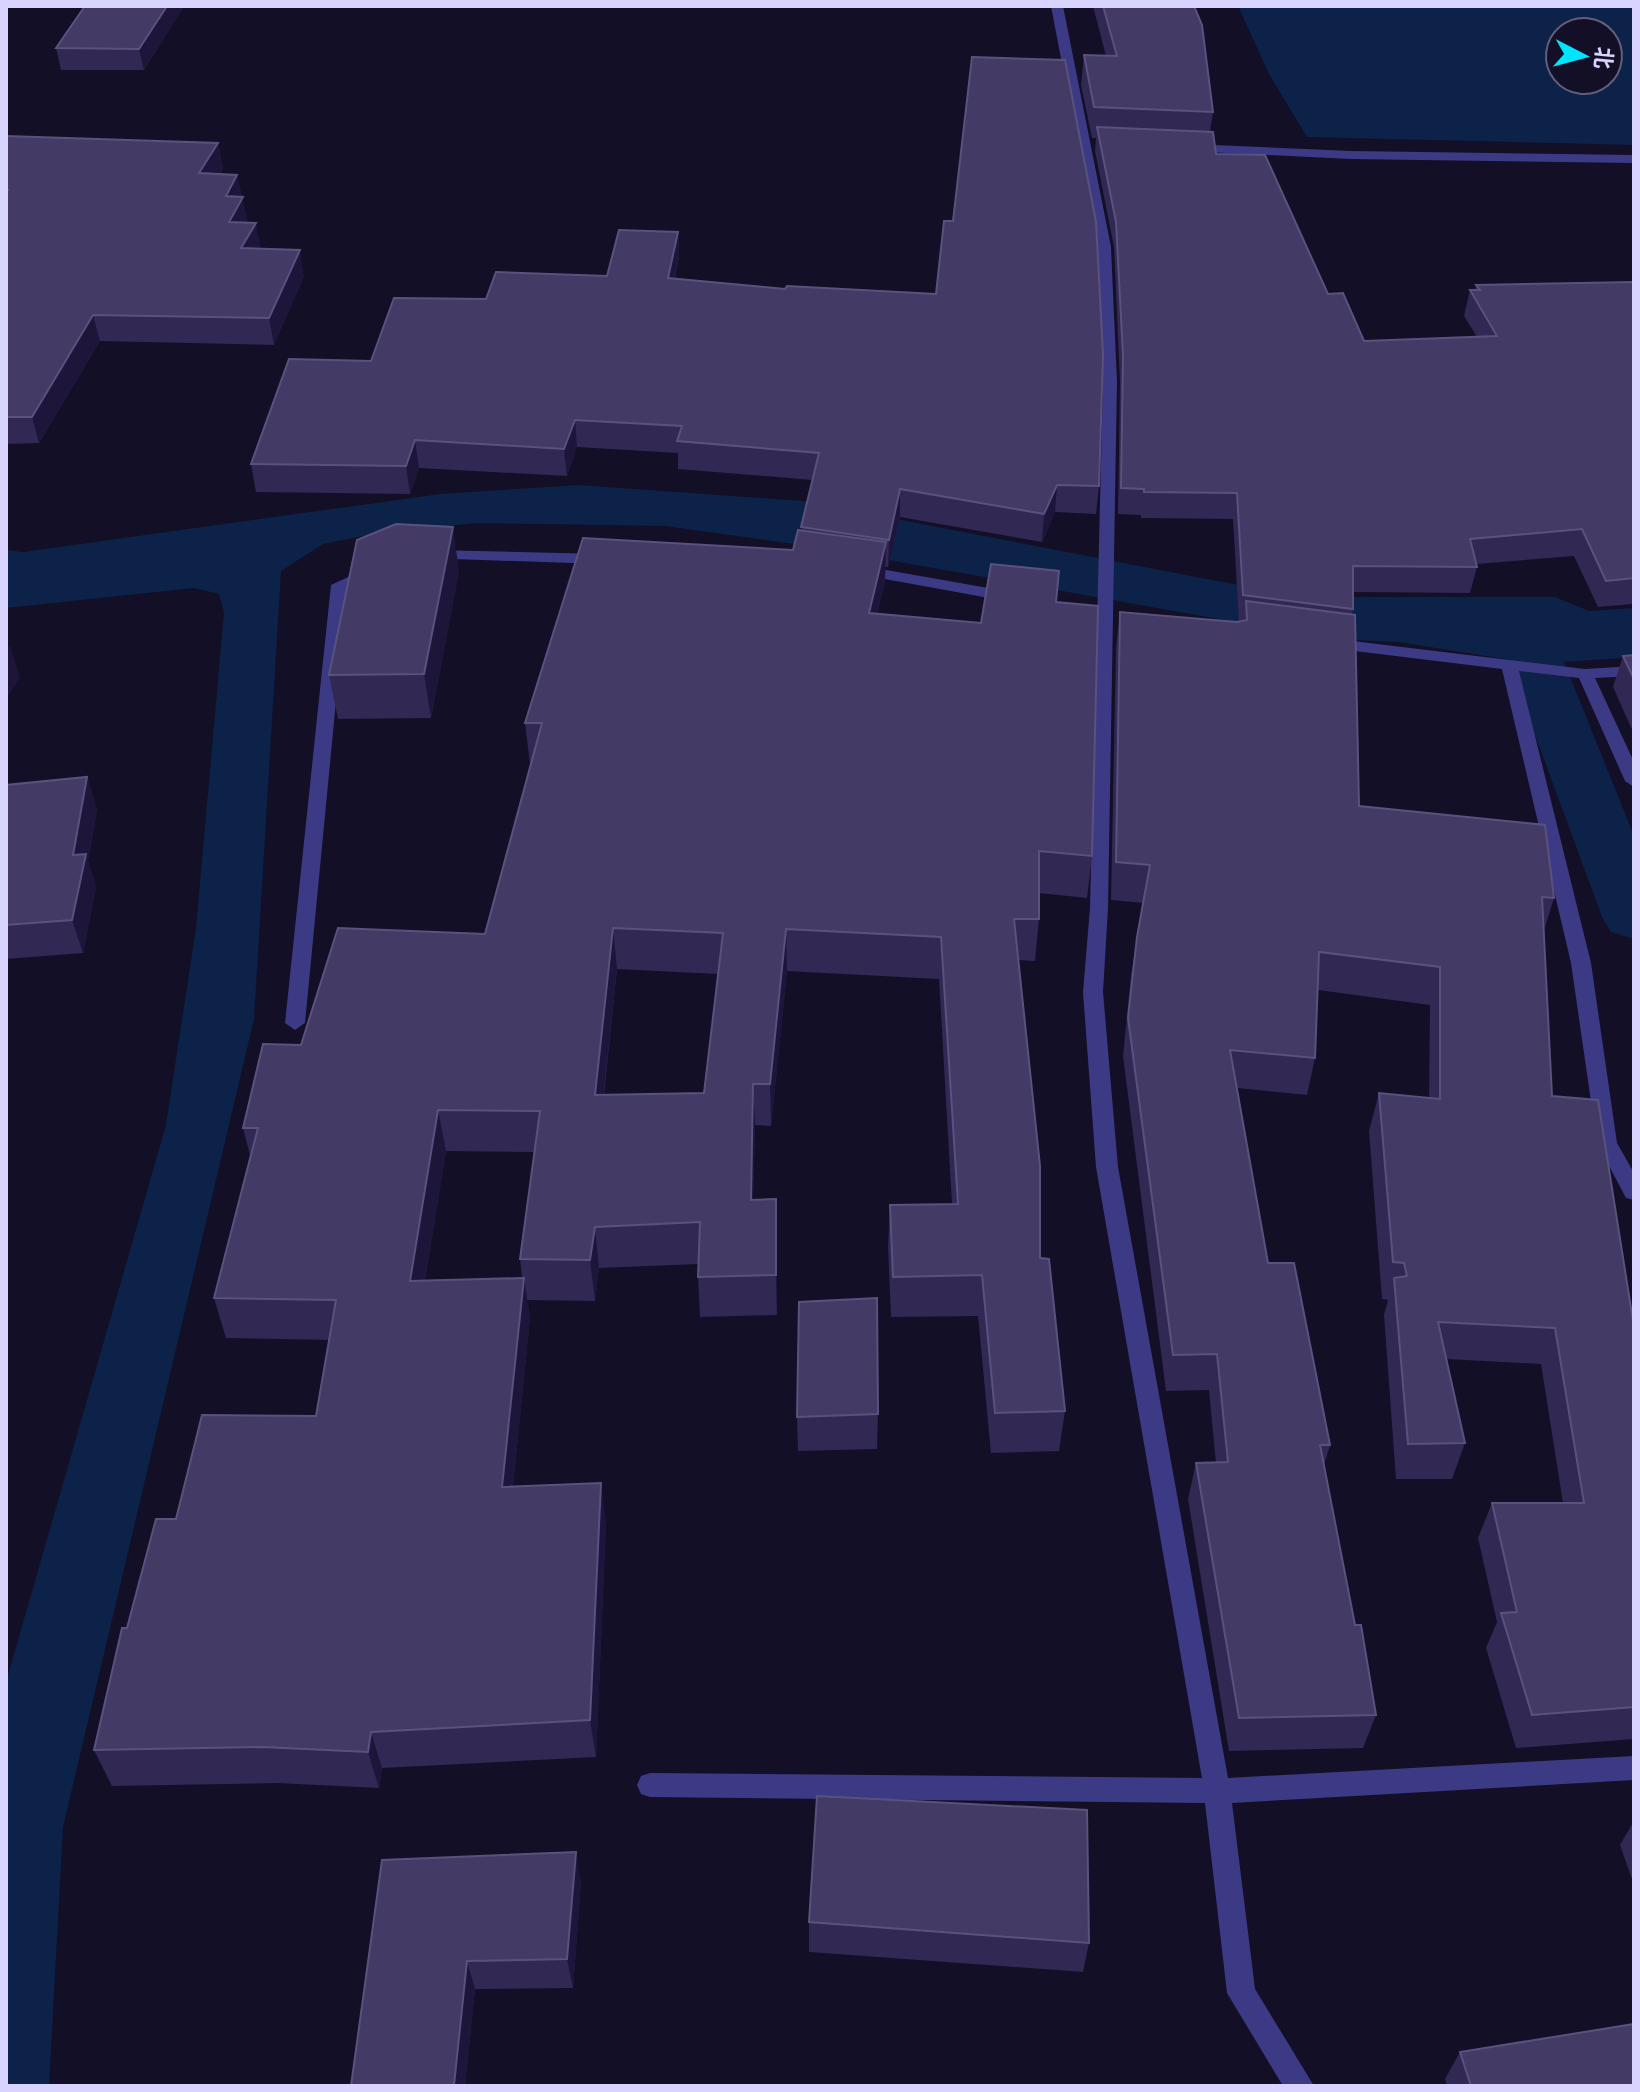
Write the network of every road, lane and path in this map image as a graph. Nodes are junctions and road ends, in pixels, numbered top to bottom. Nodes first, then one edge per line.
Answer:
1 (1057, 6) edge
2 (1176, 147) edge
3 (1634, 159) edge
4 (614, 559) edge
5 (833, 566) edge
6 (1029, 600) edge
7 (1312, 641) edge
8 (1509, 665) junction
9 (1634, 671) edge
10 (1585, 674) junction
11 (1634, 781) edge
12 (295, 1023) dead end
13 (1633, 1187) edge
14 (1634, 1768) edge
15 (650, 1785) dead end
16 (1217, 1791) junction
17 (1300, 2086) edge

1 - 16 street
2 - 3 street
4 - 12 street
5 - 6 street
7 - 8 street
8 - 10 street
8 - 13 street
9 - 10 street
10 - 11 street
14 - 16 street
15 - 16 street
16 - 17 street

